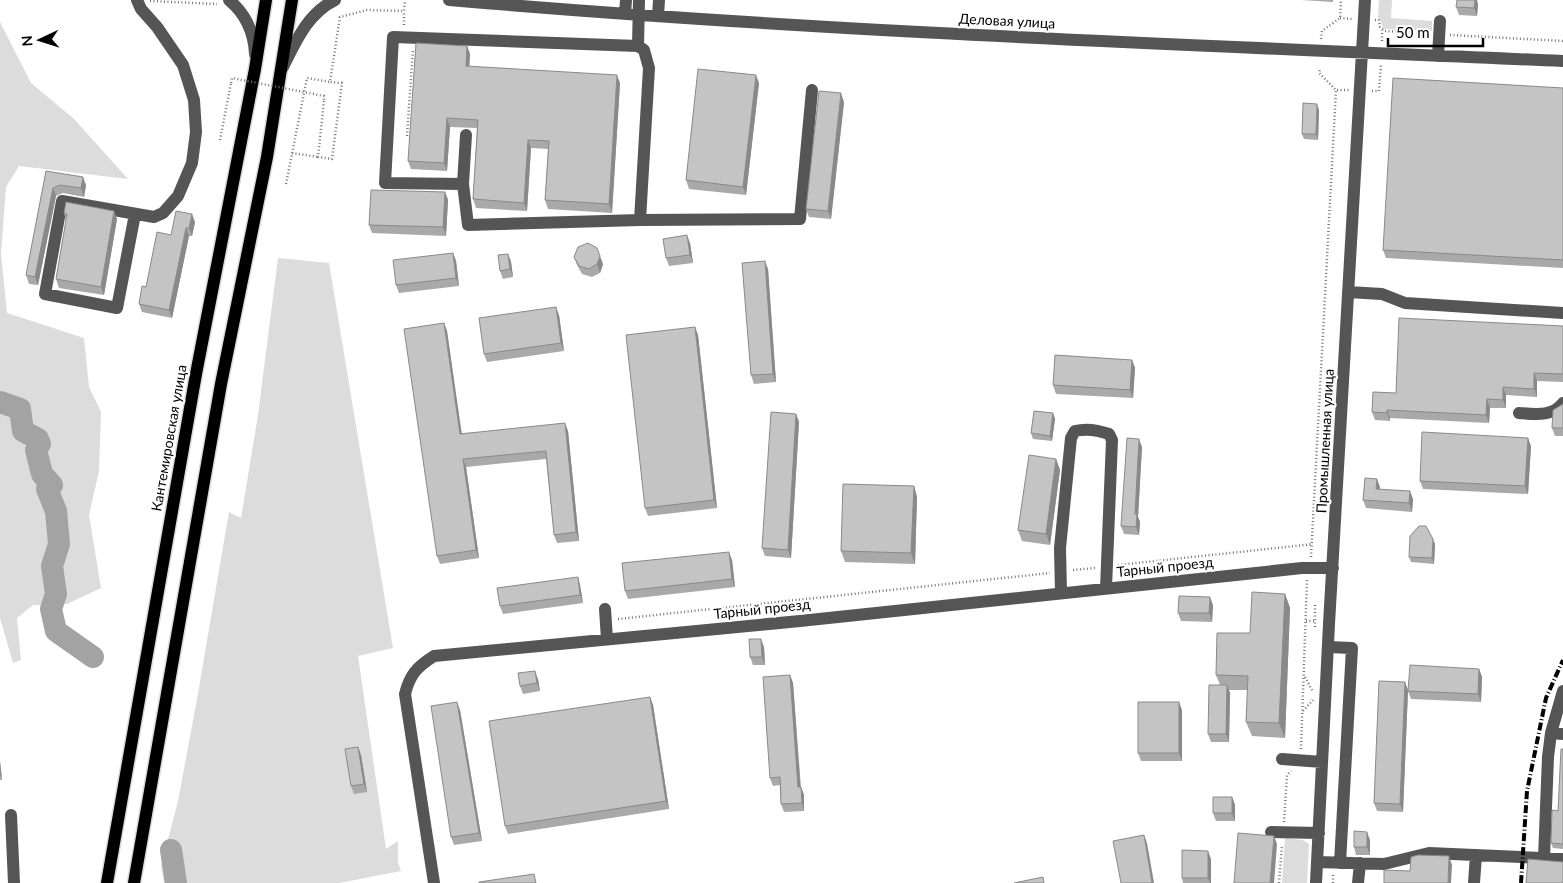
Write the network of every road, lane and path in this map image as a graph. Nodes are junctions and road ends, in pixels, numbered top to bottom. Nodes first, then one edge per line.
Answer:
1 (137, 0) edge
2 (148, 0) edge
3 (266, 0) edge
4 (292, 0) edge
5 (335, 0) edge
6 (406, 0) edge
7 (449, 0) edge
8 (626, 0) edge
9 (639, 0) edge
10 (659, 0) edge
11 (1341, 0) edge
12 (1365, 0) edge
13 (224, 2) edge
14 (625, 14) junction
15 (638, 15) junction
16 (658, 16) junction
17 (1440, 21) dead end
18 (413, 37) junction
19 (1321, 40) dead end
20 (638, 46) junction
21 (1362, 52) junction
22 (1438, 56) junction
23 (1563, 61) edge
24 (255, 69) junction
25 (1320, 69) dead end
26 (280, 74) junction
27 (330, 82) junction
28 (812, 90) dead end
29 (466, 135) dead end
30 (407, 136) dead end
31 (220, 140) dead end
32 (292, 153) junction
33 (318, 157) junction
34 (286, 184) dead end
35 (463, 184) junction
36 (135, 214) junction
37 (640, 220) junction
38 (1348, 292) junction
39 (1563, 313) edge
40 (1563, 403) edge
41 (1519, 413) dead end
42 (1313, 544) junction
43 (1312, 554) dead end
44 (1107, 567) junction
45 (1333, 568) junction
46 (1061, 572) junction
47 (1307, 579) dead end
48 (1106, 588) junction
49 (1062, 593) junction
50 (1315, 604) dead end
51 (605, 615) joint
52 (1306, 621) junction
53 (1315, 621) junction
54 (1315, 628) dead end
55 (607, 639) junction
56 (1328, 647) junction
57 (1304, 677) junction
58 (1563, 691) edge
59 (1302, 712) junction
60 (1557, 734) edge
61 (1282, 759) dead end
62 (1300, 760) junction
63 (1322, 762) junction
64 (11, 815) dead end
65 (1277, 832) junction
66 (1319, 833) junction
67 (1476, 855) junction
68 (1544, 858) junction
69 (1563, 859) edge
70 (1317, 862) junction
71 (1340, 862) junction
72 (1360, 863) junction
73 (14, 883) edge
74 (107, 883) edge
75 (134, 883) edge
76 (434, 883) edge
77 (1279, 883) edge
78 (1316, 883) edge
79 (1358, 883) edge
80 (1474, 883) edge

1 - 36 street
2 - 13 path
3 - 24 main road, Кантемировская улица
4 - 26 main road
5 - 26 street
6 - 27 path
7 - 14 street, Деловая улица
8 - 14 street
9 - 15 street
10 - 16 street
11 - 19 path
12 - 21 street, Промышленная улица
13 - 24 street
14 - 15 street, Деловая улица
15 - 16 street, Деловая улица
15 - 20 street
16 - 21 street, Деловая улица
17 - 22 street
18 - 20 street
18 - 30 path
18 - 35 street
20 - 37 street
21 - 22 street, Деловая улица
21 - 38 street, Промышленная улица
22 - 23 street, Деловая улица
24 - 74 main road, Кантемировская улица
25 - 42 path
26 - 75 main road
27 - 32 path
27 - 33 path
28 - 37 street
29 - 35 street
31 - 33 path, bridge
32 - 33 path
32 - 34 path
35 - 37 street
36 - 36 street
38 - 39 street
38 - 45 street, Промышленная улица
40 - 41 street
42 - 43 path
42 - 44 path
44 - 46 path
44 - 46 street
44 - 48 street
45 - 48 street, Тарный проезд
45 - 56 street, Промышленная улица
46 - 49 street
46 - 51 path
47 - 52 path
48 - 49 street, Тарный проезд
49 - 55 street, Тарный проезд
50 - 53 path
51 - 55 street
52 - 53 path
52 - 57 path
53 - 54 path
55 - 76 street, Тарный проезд
56 - 63 street, Промышленная улица
56 - 71 street
57 - 59 path
57 - 59 path
58 - 60 street
59 - 62 path
60 - 68 street
61 - 62 street
62 - 63 street
62 - 65 path
63 - 66 street, Промышленная улица
64 - 73 street
65 - 66 street
65 - 77 path
66 - 70 street, Промышленная улица
67 - 68 street
67 - 72 street
67 - 80 street
68 - 69 street
70 - 71 street
70 - 78 street, Промышленная улица
71 - 72 street
72 - 79 street

